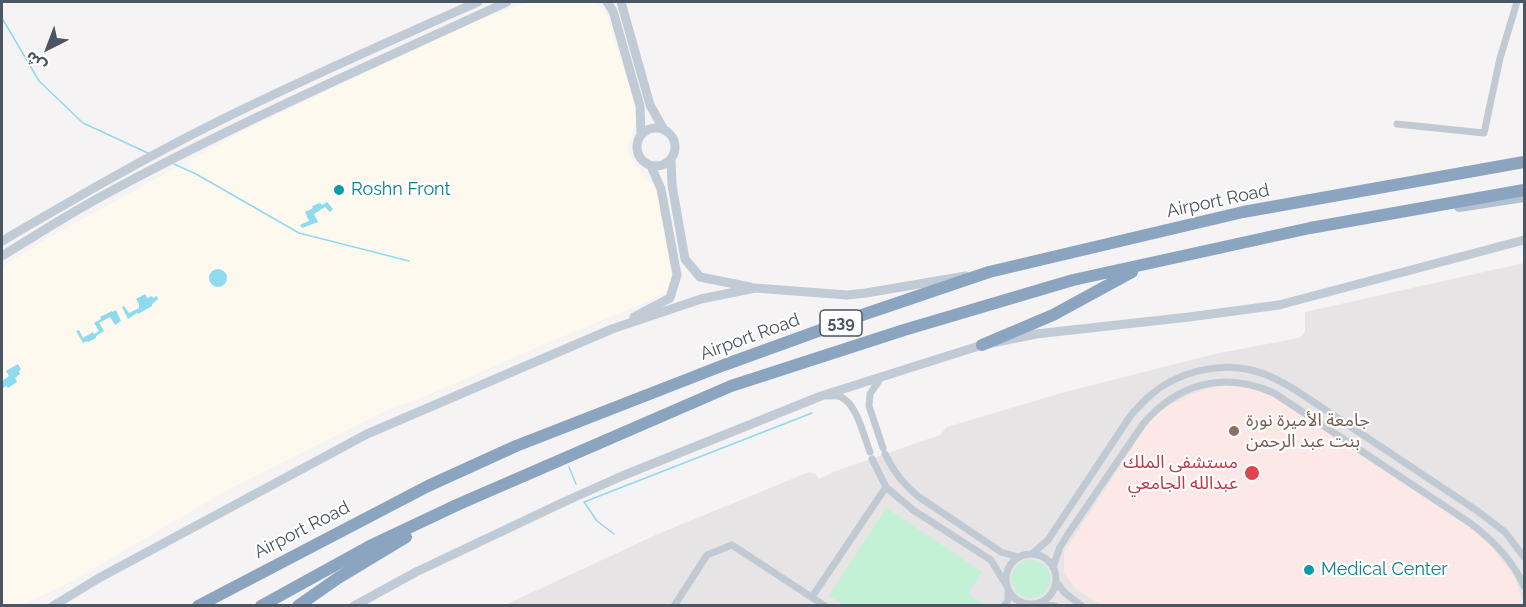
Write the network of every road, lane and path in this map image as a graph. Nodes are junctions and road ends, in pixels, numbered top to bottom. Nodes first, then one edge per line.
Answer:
1 (478, 2) edge
2 (507, 2) edge
3 (607, 2) edge
4 (621, 2) edge
5 (1517, 2) edge
6 (1397, 124) dead end
7 (664, 130) junction
8 (641, 134) junction
9 (670, 160) junction
10 (1524, 162) edge
11 (651, 166) junction
12 (1524, 189) edge
13 (1524, 196) edge
14 (1310, 228) junction
15 (1524, 240) edge
16 (2, 241) edge
17 (2, 256) edge
18 (1145, 265) junction
19 (989, 272) junction
20 (755, 288) junction
21 (612, 329) junction
22 (982, 345) junction
23 (724, 365) junction
24 (882, 376) junction
25 (730, 386) junction
26 (821, 396) junction
27 (886, 487) junction
28 (465, 501) junction
29 (1033, 553) junction
30 (1018, 557) junction
31 (1524, 557) edge
32 (1053, 567) junction
33 (1056, 582) junction
34 (1524, 586) edge
35 (1007, 588) junction
36 (812, 597) junction
37 (1030, 605) edge
38 (53, 606) edge
39 (198, 606) edge
40 (261, 606) edge
41 (298, 606) edge
42 (354, 606) edge
43 (674, 606) edge
44 (825, 606) edge
45 (1004, 606) edge
46 (1055, 606) edge
47 (1082, 606) edge

1 - 16 main road
2 - 17 main road
3 - 8 main road
4 - 7 main road
5 - 6 street
7 - 8 main road
7 - 9 main road
8 - 11 main road
9 - 11 main road
9 - 20 main road
10 - 19 highway, Airport Road / 539
11 - 21 main road
12 - 14 highway, 539
13 - 14 main road
14 - 18 highway, 539
15 - 22 main road
18 - 22 highway
18 - 25 highway, 539
19 - 20 main road
19 - 23 highway, Airport Road / 539
20 - 21 main road
21 - 38 main road
22 - 24 main road
23 - 25 highway
23 - 39 highway, Airport Road / 539
24 - 26 main road
24 - 30 street
25 - 28 highway, 539
26 - 27 street
26 - 42 main road
27 - 35 street
27 - 36 street
28 - 40 highway, 539
28 - 41 highway
29 - 30 street
29 - 31 street
29 - 32 street
30 - 35 street
32 - 33 street
32 - 34 street
33 - 37 street
33 - 47 street
35 - 37 street
35 - 45 street
36 - 43 street
36 - 44 street
37 - 46 street

